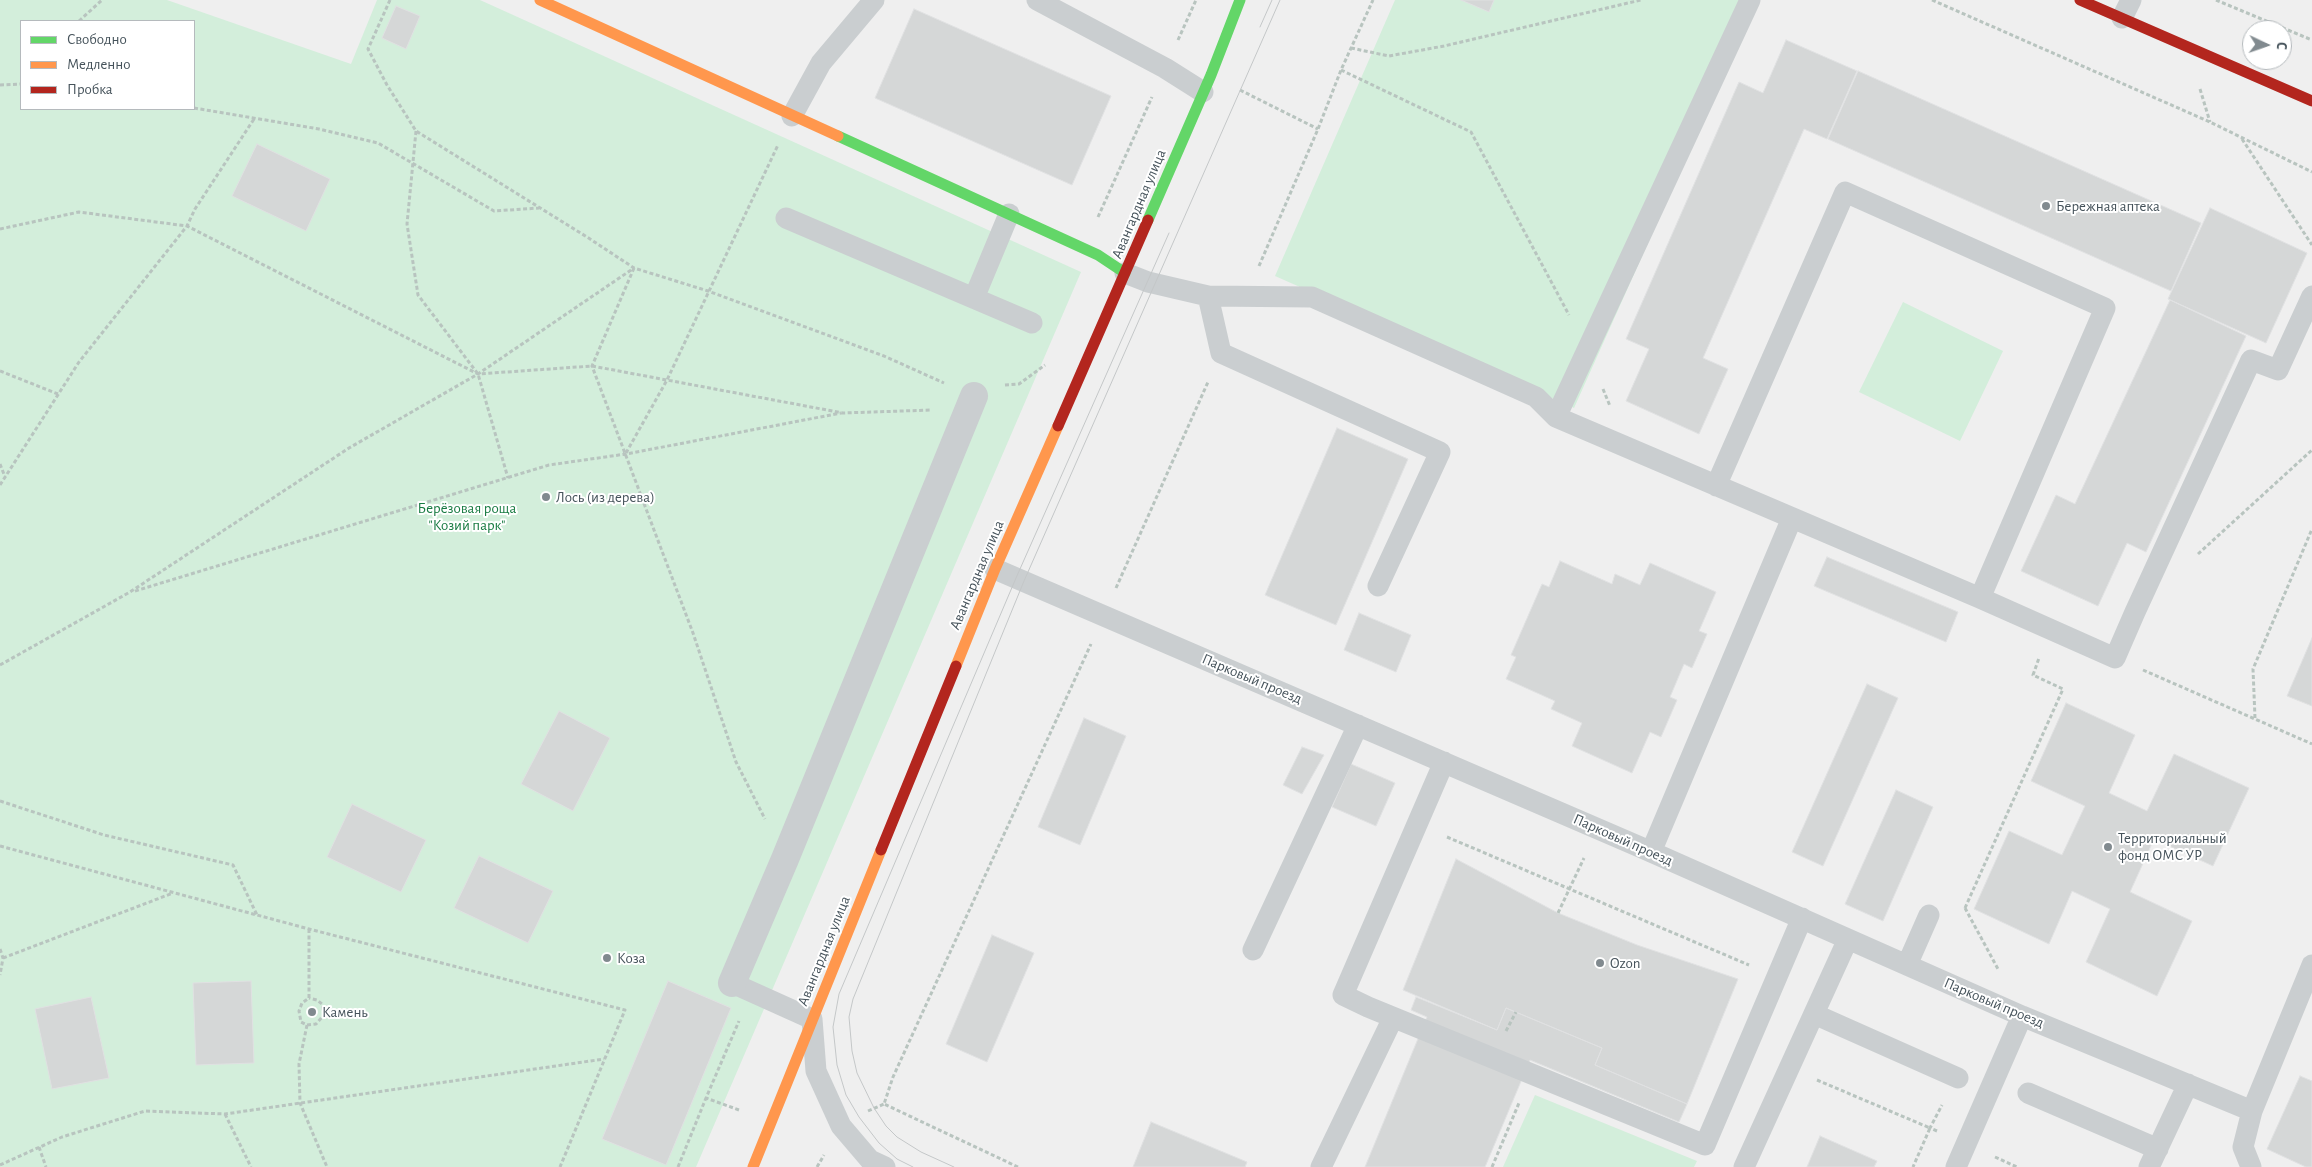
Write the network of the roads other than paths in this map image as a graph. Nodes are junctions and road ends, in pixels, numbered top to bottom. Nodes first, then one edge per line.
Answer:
1 (540, 0) edge
2 (874, 0) edge
3 (1037, 0) edge
4 (1240, 0) edge
5 (1750, 0) edge
6 (2080, 0) edge
7 (2126, 9) edge
8 (1207, 83) junction
9 (2312, 102) edge
10 (792, 116) junction
11 (1009, 214) junction
12 (786, 218) dead end
13 (1125, 273) junction
14 (1208, 296) junction
15 (2312, 296) edge
16 (974, 298) junction
17 (1032, 322) dead end
18 (974, 396) road end
19 (1556, 417) junction
20 (1716, 486) junction
21 (1792, 518) junction
22 (995, 569) junction
23 (1378, 586) dead end
24 (1980, 598) junction
25 (1358, 725) junction
26 (1444, 762) junction
27 (1651, 852) junction
28 (1929, 915) dead end
29 (1802, 918) junction
30 (1848, 939) junction
31 (1253, 950) dead end
32 (1907, 965) junction
33 (2310, 977) edge
34 (732, 983) joint
35 (1814, 1014) junction
36 (2022, 1016) junction
37 (812, 1019) junction
38 (1390, 1024) dead end
39 (1958, 1078) dead end
40 (2188, 1084) junction
41 (2028, 1093) dead end
42 (2252, 1111) junction
43 (2153, 1158) edge
44 (752, 1167) edge
45 (885, 1167) edge
46 (1321, 1167) edge
47 (1744, 1167) edge
48 (1956, 1167) edge
49 (2251, 1167) edge

1 - 10 street
2 - 10 lane
3 - 8 lane
4 - 8 street, Авангардная улица
5 - 19 lane
6 - 7 street
7 - 9 street
8 - 13 street, Авангардная улица
10 - 11 street
11 - 13 street
11 - 16 lane
12 - 16 lane
13 - 14 lane
13 - 22 street, Авангардная улица
14 - 19 lane
14 - 23 lane
15 - 24 lane
16 - 17 lane
18 - 34 street
19 - 20 lane
20 - 21 lane
20 - 24 lane
21 - 24 lane
21 - 27 lane
22 - 25 lane, Парковый проезд
22 - 37 street, Авангардная улица
25 - 26 lane, Парковый проезд
25 - 31 lane
26 - 27 lane, Парковый проезд
26 - 29 lane
27 - 29 lane, Парковый проезд
28 - 32 lane
29 - 30 lane, Парковый проезд
30 - 32 lane, Парковый проезд
30 - 35 lane
32 - 36 lane, Парковый проезд
33 - 42 lane
34 - 37 lane
35 - 39 lane
35 - 47 lane
36 - 40 lane, Парковый проезд
36 - 48 lane
37 - 44 street, Авангардная улица
37 - 45 lane
38 - 46 lane
40 - 42 lane, Парковый проезд
40 - 43 lane
41 - 43 lane
42 - 49 lane

